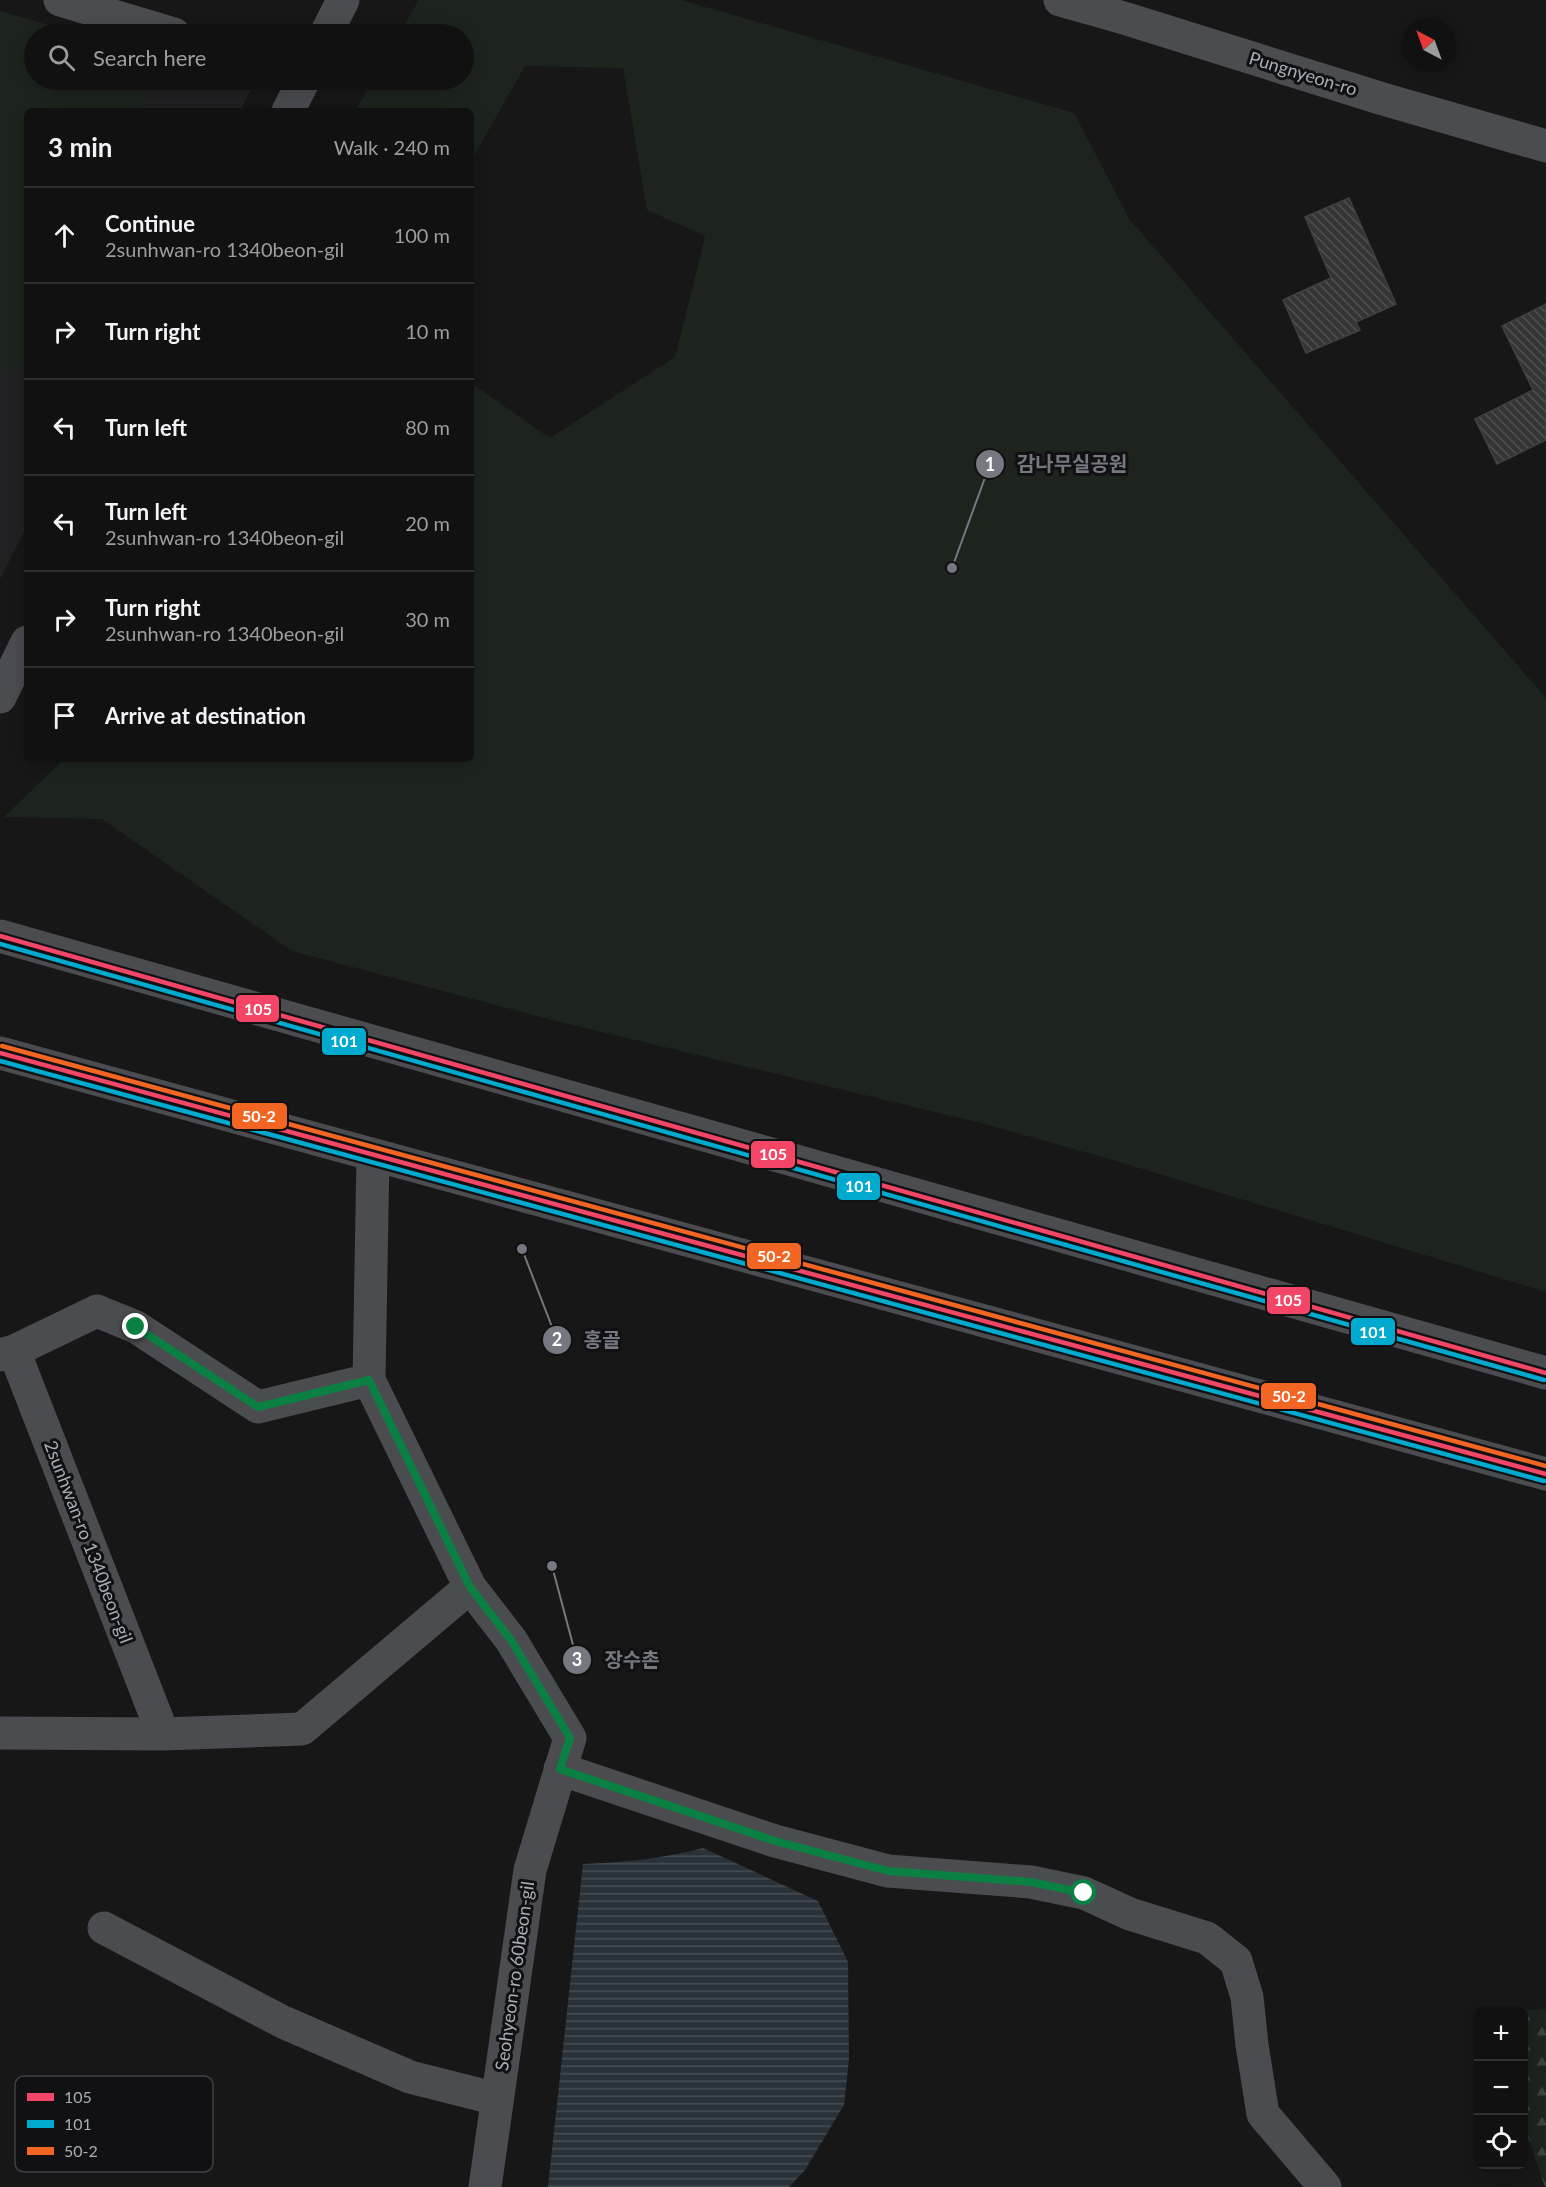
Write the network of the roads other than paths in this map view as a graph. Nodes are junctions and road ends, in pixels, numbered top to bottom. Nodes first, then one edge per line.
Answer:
1 (60, 0) edge
2 (343, 0) edge
3 (1060, 0) edge
4 (140, 24) edge
5 (331, 24) edge
6 (299, 90) edge
7 (290, 108) edge
8 (1546, 146) edge
9 (24, 648) edge
10 (0, 697) edge
11 (0, 936) edge
12 (0, 1053) edge
13 (373, 1155) junction
14 (7, 1353) edge
15 (1546, 1373) edge
16 (369, 1380) junction
17 (1546, 1474) edge
18 (470, 1587) junction
19 (0, 1734) edge
20 (163, 1734) junction
21 (560, 1769) junction
22 (104, 1928) dead end
23 (497, 2099) junction
24 (485, 2187) edge
25 (1325, 2187) edge

1 - 4 street
2 - 5 street
3 - 8 street, Pungnyeon-ro
6 - 7 street
9 - 10 street
11 - 15 street
12 - 13 street
13 - 16 street
13 - 17 street
14 - 16 street, 2sunhwan-ro 1340beon-gil
14 - 20 street, 2sunhwan-ro 1340beon-gil
16 - 18 street, Seohyeon-ro 60beon-gil
18 - 20 street
18 - 21 street, Seohyeon-ro 60beon-gil
19 - 20 street
21 - 23 street, Seohyeon-ro 60beon-gil
21 - 25 street
22 - 23 street
23 - 24 street, Seohyeon-ro 60beon-gil

